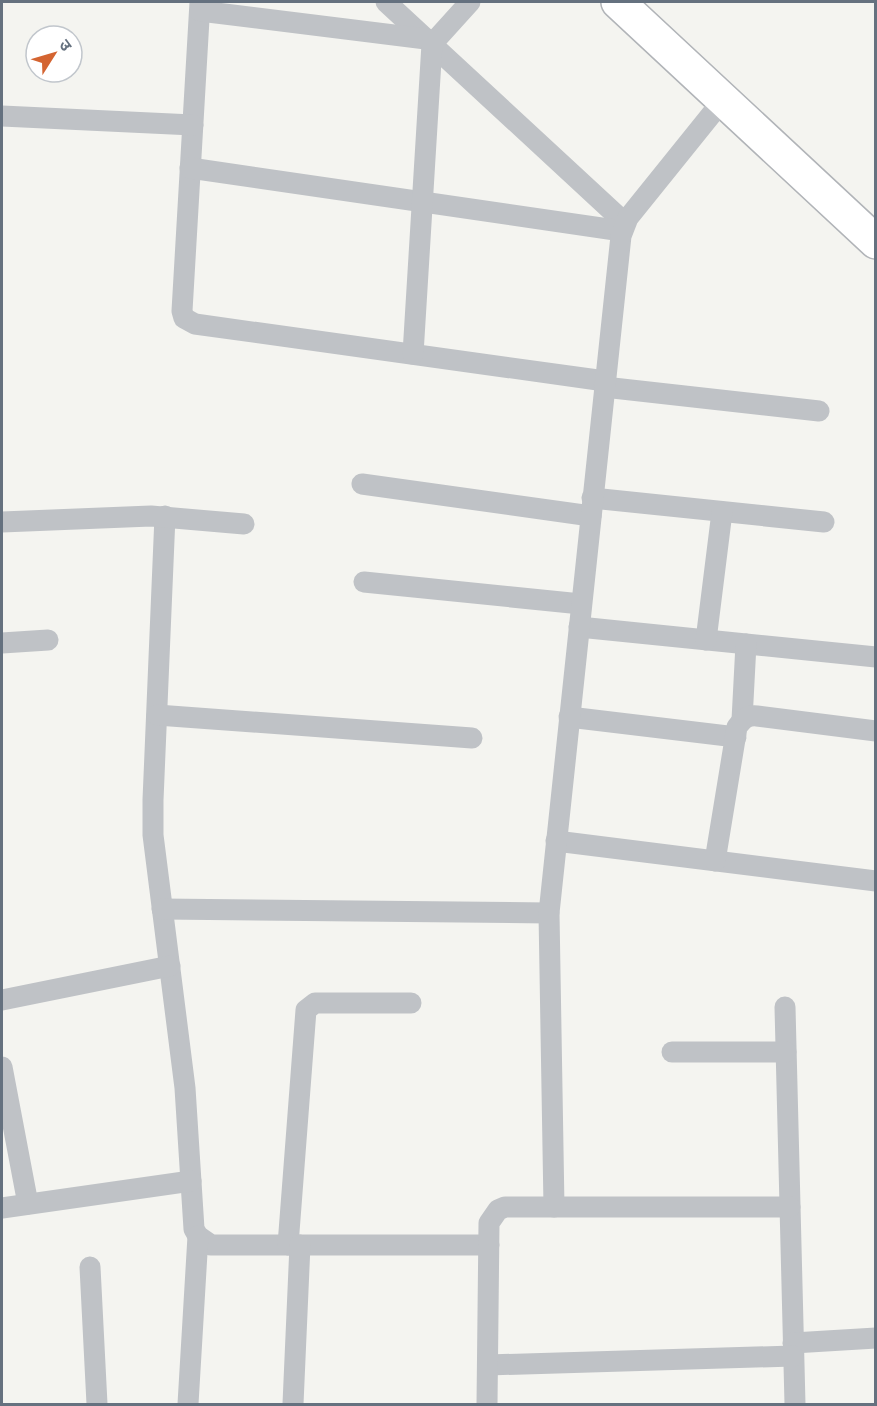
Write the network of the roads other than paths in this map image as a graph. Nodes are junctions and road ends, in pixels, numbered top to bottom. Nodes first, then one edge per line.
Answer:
1 (387, 2) edge
2 (470, 2) edge
3 (200, 6) edge
4 (633, 6) edge
5 (429, 42) junction
6 (723, 100) junction
7 (2, 116) edge
8 (193, 125) junction
9 (190, 168) junction
10 (422, 201) junction
11 (624, 227) junction
12 (872, 234) edge
13 (413, 354) junction
14 (605, 384) junction
15 (819, 411) dead end
16 (362, 484) dead end
17 (591, 507) junction
18 (722, 512) junction
19 (165, 516) junction
20 (2, 522) edge
21 (824, 522) dead end
22 (244, 524) dead end
23 (364, 582) dead end
24 (581, 604) junction
25 (579, 627) junction
26 (48, 640) dead end
27 (706, 640) junction
28 (2, 643) edge
29 (746, 644) junction
30 (876, 657) edge
31 (157, 715) junction
32 (569, 717) junction
33 (739, 729) junction
34 (876, 731) edge
35 (472, 738) dead end
36 (556, 841) junction
37 (715, 861) junction
38 (876, 881) edge
39 (162, 909) junction
40 (549, 913) junction
41 (170, 966) junction
42 (2, 1000) edge
43 (411, 1003) dead end
44 (785, 1007) dead end
45 (672, 1052) dead end
46 (786, 1052) junction
47 (2, 1067) edge
48 (192, 1181) junction
49 (28, 1204) junction
50 (554, 1207) junction
51 (790, 1207) junction
52 (2, 1208) edge
53 (198, 1236) junction
54 (294, 1245) junction
55 (489, 1245) junction
56 (90, 1267) dead end
57 (876, 1338) edge
58 (793, 1349) junction
59 (488, 1365) junction
60 (97, 1404) edge
61 (188, 1404) edge
62 (293, 1404) edge
63 (487, 1404) edge
64 (795, 1404) edge

1 - 5 street
2 - 5 street
3 - 5 street
3 - 8 street
4 - 6 main road
5 - 10 street
5 - 11 street
6 - 11 street
6 - 12 main road
7 - 8 street
8 - 9 street
9 - 10 street
9 - 13 street
10 - 11 street
10 - 13 street
11 - 14 street
13 - 14 street
14 - 15 street
14 - 17 street
16 - 17 street
17 - 18 street
17 - 24 street
18 - 21 street
18 - 27 street
19 - 20 street
19 - 22 street
19 - 31 street
23 - 24 street
24 - 25 street
25 - 27 street
25 - 32 street
26 - 28 street
27 - 29 street
29 - 30 street
29 - 33 street
31 - 35 street
31 - 39 street
32 - 33 street
32 - 36 street
33 - 34 street
33 - 37 street
36 - 37 street
36 - 40 street
37 - 38 street
39 - 40 street
39 - 41 street
40 - 50 street
41 - 42 street
41 - 48 street
43 - 54 street
44 - 46 street
45 - 46 street
46 - 51 street
47 - 49 street
48 - 49 street
48 - 53 street
49 - 52 street
50 - 51 street
50 - 55 street
51 - 58 street
53 - 54 street
53 - 61 street
54 - 55 street
54 - 62 street
55 - 59 street
56 - 60 street
57 - 58 street
58 - 59 street
58 - 64 street
59 - 63 street

